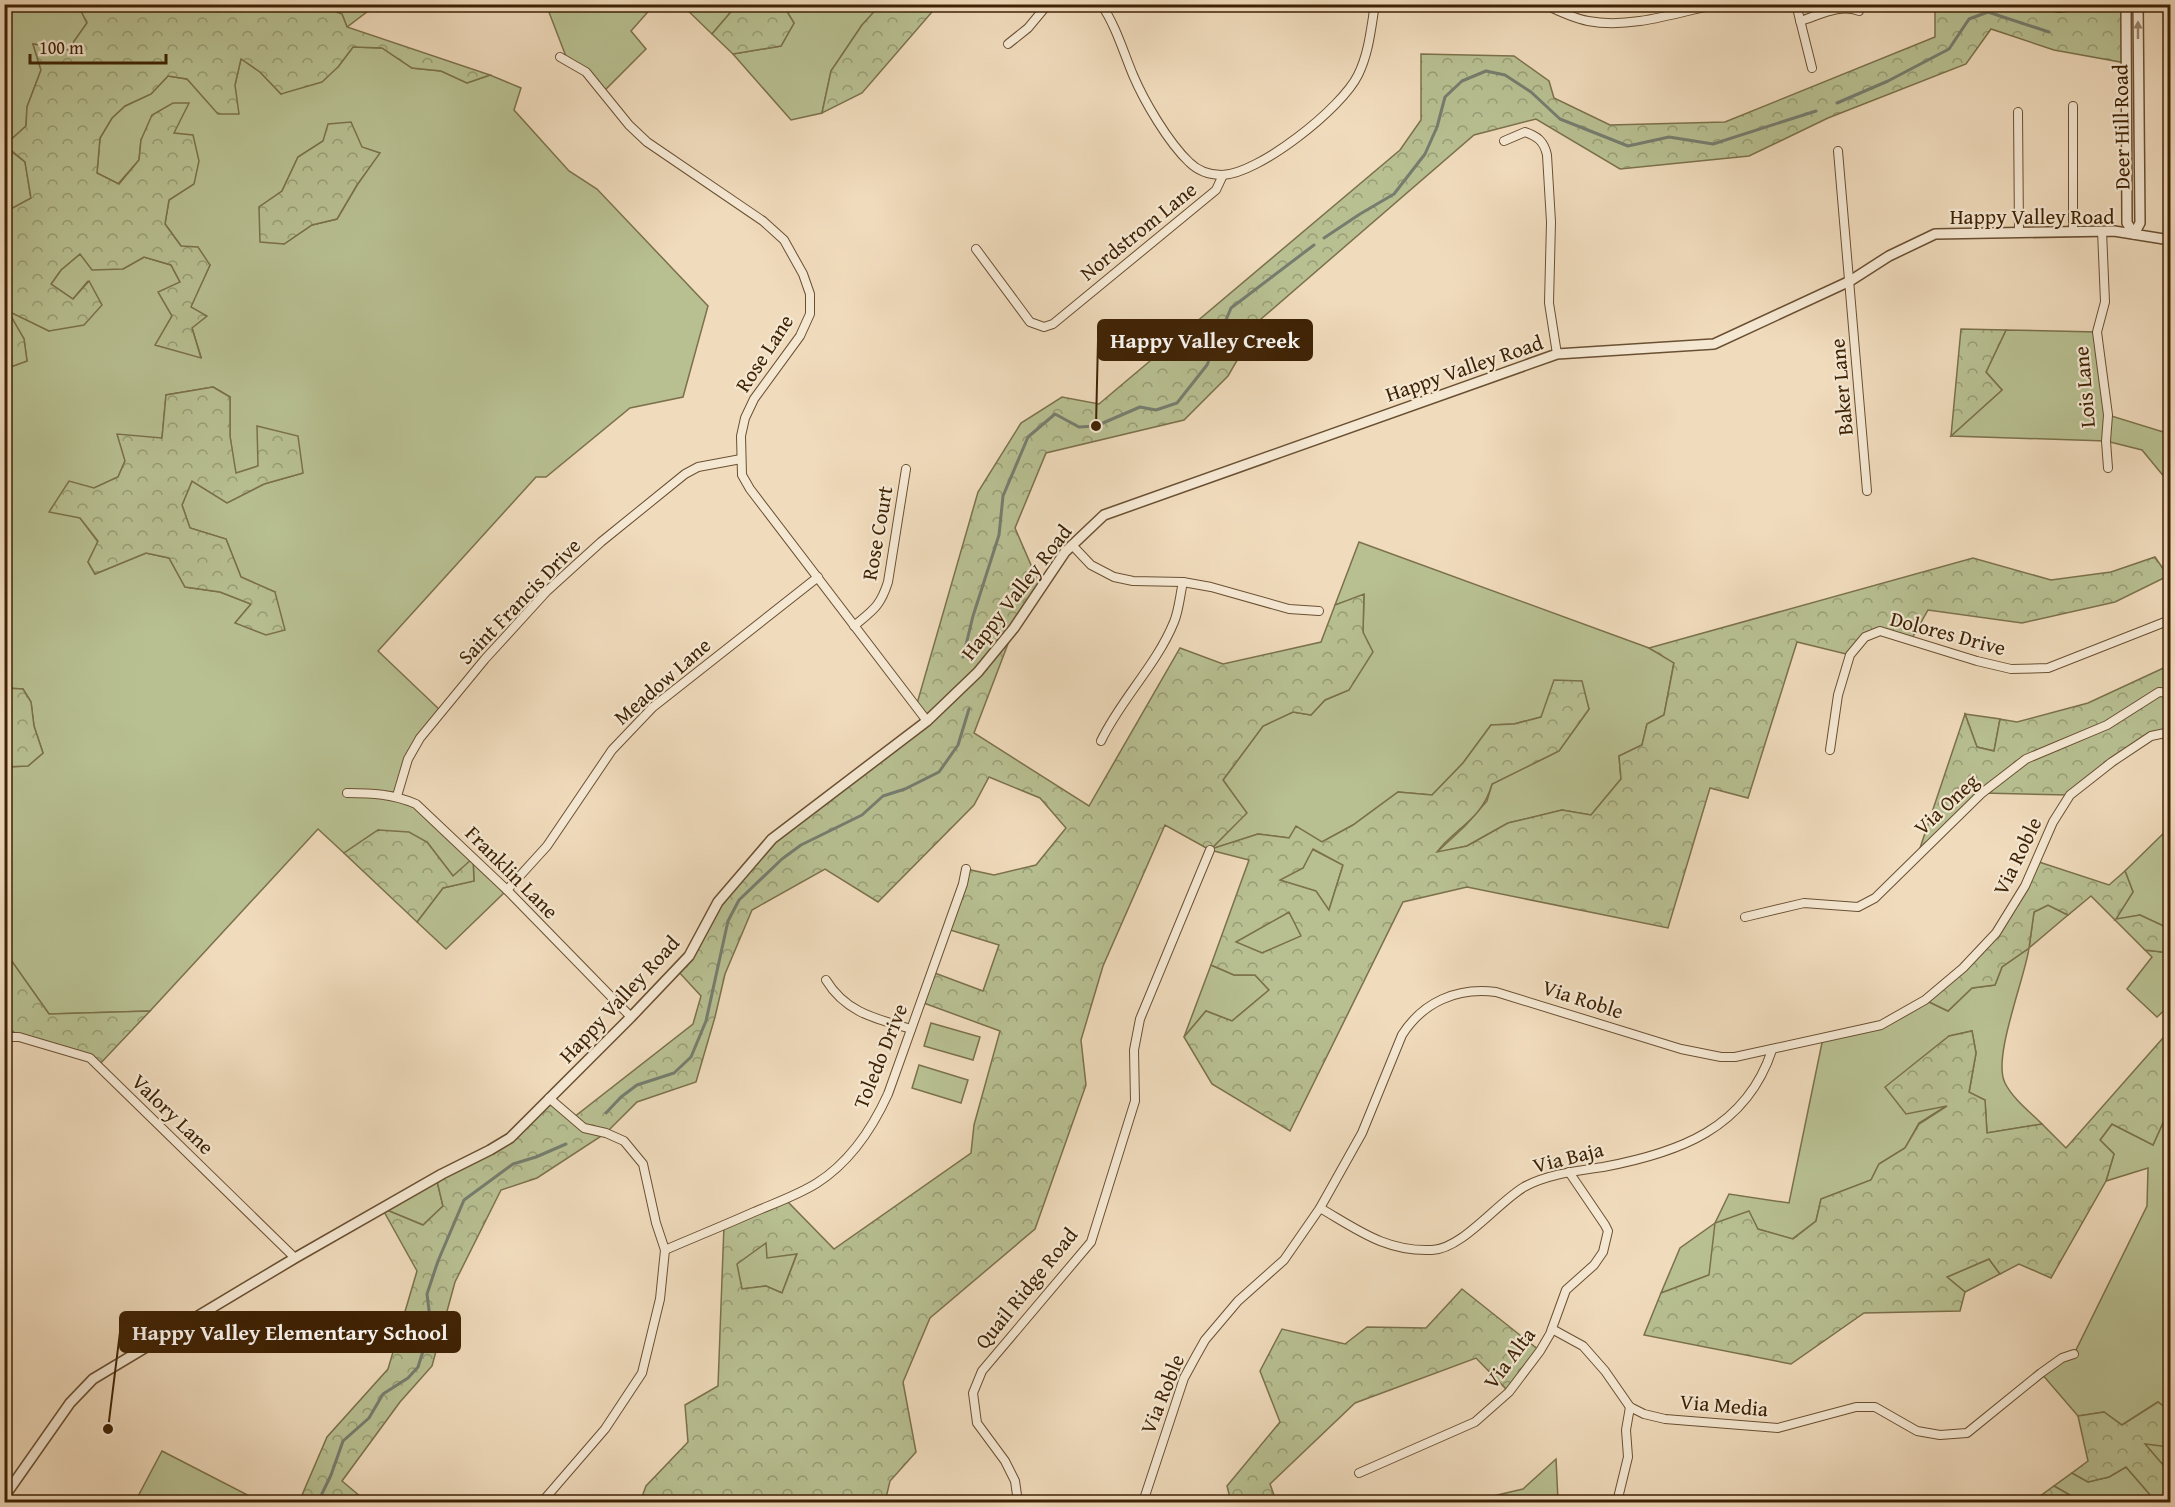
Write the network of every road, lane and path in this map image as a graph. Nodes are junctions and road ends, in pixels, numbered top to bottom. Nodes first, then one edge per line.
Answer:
1 (1048, 4) edge
2 (1101, 4) edge
3 (1375, 4) edge
4 (1544, 4) edge
5 (1717, 4) edge
6 (1796, 4) edge
7 (2040, 4) edge
8 (2101, 4) edge
9 (2126, 4) edge
10 (2138, 4) edge
11 (1859, 11) dead end
12 (1800, 21) junction
13 (1008, 44) dead end
14 (560, 57) dead end
15 (1812, 68) dead end
16 (2073, 106) dead end
17 (2018, 112) dead end
18 (1504, 141) dead end
19 (1838, 151) dead end
20 (1224, 175) junction
21 (2073, 231) junction
22 (2102, 231) junction
23 (2019, 233) junction
24 (2134, 234) junction
25 (2170, 240) edge
26 (976, 249) dead end
27 (1850, 281) junction
28 (1557, 354) junction
29 (741, 459) junction
30 (2108, 468) dead end
31 (906, 469) dead end
32 (1868, 490) dead end
33 (1072, 545) junction
34 (818, 577) junction
35 (1183, 582) junction
36 (1319, 611) dead end
37 (2170, 620) edge
38 (854, 626) junction
39 (2170, 693) edge
40 (927, 721) junction
41 (2170, 732) edge
42 (1101, 741) dead end
43 (1830, 750) dead end
44 (346, 793) dead end
45 (397, 796) junction
46 (1210, 850) dead end
47 (966, 869) dead end
48 (507, 890) junction
49 (1745, 917) dead end
50 (826, 980) dead end
51 (631, 1017) junction
52 (911, 1029) junction
53 (4, 1037) edge
54 (1772, 1050) junction
55 (549, 1098) junction
56 (1569, 1172) junction
57 (1320, 1208) junction
58 (665, 1250) junction
59 (295, 1258) junction
60 (1552, 1329) junction
61 (2074, 1354) dead end
62 (1630, 1407) junction
63 (1359, 1473) dead end
64 (4, 1497) edge
65 (542, 1503) edge
66 (1018, 1503) edge
67 (1143, 1503) edge
68 (1617, 1503) edge

1 - 13 street
2 - 20 street
3 - 20 street, Nordstrom Lane
4 - 5 street
6 - 12 street
7 - 8 street
9 - 24 street, Deer Hill Road
24 -> 10 street, Deer Hill Road
11 - 12 street
12 - 15 street
14 - 29 street, Rose Lane
16 - 21 street
17 - 23 street
18 - 28 street
19 - 27 street, Baker Lane
20 - 26 street, Nordstrom Lane
21 - 22 street, Happy Valley Road
21 - 23 street, Happy Valley Road
22 - 24 street, Happy Valley Road
22 - 30 street, Lois Lane
23 - 27 street, Happy Valley Road
24 - 25 street, Happy Valley Road
27 - 28 street, Happy Valley Road
27 - 32 street, Baker Lane
28 - 33 street, Happy Valley Road
29 - 34 street, Rose Lane
29 - 45 street, Saint Francis Drive
31 - 38 street, Rose Court
33 - 35 street
33 - 40 street, Happy Valley Road
34 - 38 street, Rose Lane
34 - 48 street, Meadow Lane
35 - 36 street
35 - 42 street
37 - 43 street, Dolores Drive
38 - 40 street, Rose Lane
39 - 49 street, Via Oneg
40 - 51 street, Happy Valley Road
41 - 54 street, Via Roble
44 - 45 street, Franklin Lane
45 - 48 street, Franklin Lane
46 - 66 street, Quail Ridge Road
47 - 52 street, Toledo Drive
48 - 51 street, Franklin Lane
50 - 52 street
51 - 55 street, Happy Valley Road
52 - 58 street, Toledo Drive
53 - 59 street, Valory Lane
54 - 56 street, Via Baja
54 - 57 street, Via Roble
55 - 58 street
55 - 59 street, Happy Valley Road
56 - 57 street, Via Baja
56 - 60 street, Via Alta
57 - 67 street, Via Roble
58 - 65 street
59 - 64 street, Happy Valley Road
60 - 62 street
60 - 63 street, Via Alta
61 - 62 street, Via Media
62 - 68 street

